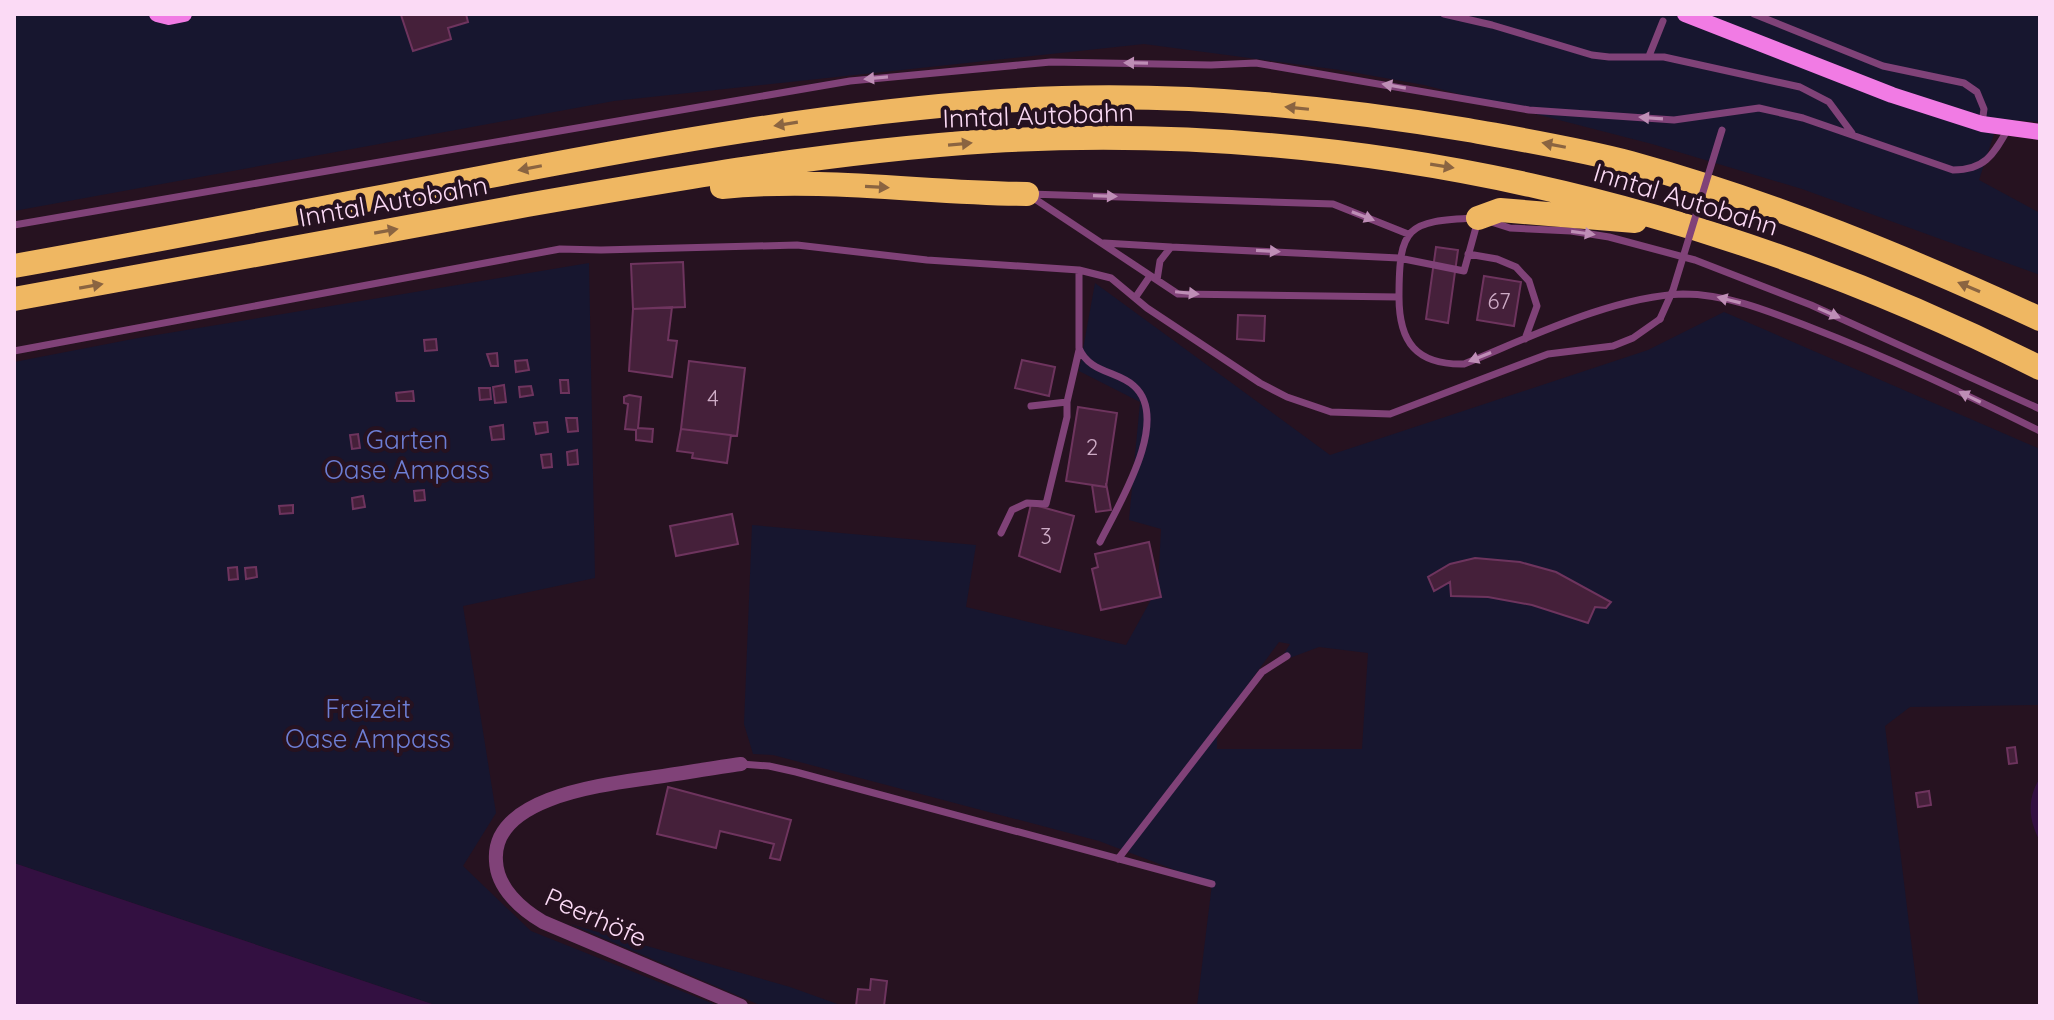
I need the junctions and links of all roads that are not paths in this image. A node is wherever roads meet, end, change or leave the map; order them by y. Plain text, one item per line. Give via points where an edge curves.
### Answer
1 (157, 14) edge
2 (184, 14) edge
3 (1444, 14) edge
4 (1685, 14) edge
5 (1754, 14) edge
6 (1663, 21) dead end
7 (1649, 56) junction
8 (1729, 112) junction
9 (1982, 124) junction
10 (2008, 129) junction
11 (2040, 132) edge
12 (1852, 133) junction
13 (660, 181) junction
14 (1027, 194) junction
15 (1478, 218) junction
16 (1665, 219) junction
17 (14, 225) edge
18 (1408, 234) junction
19 (1102, 243) junction
20 (1171, 247) junction
21 (1468, 254) junction
22 (1399, 258) junction
23 (14, 266) edge
24 (1079, 270) junction
25 (1153, 278) junction
26 (1399, 297) junction
27 (1135, 298) junction
28 (14, 299) edge
29 (2040, 319) edge
30 (1525, 339) junction
31 (1079, 348) junction
32 (14, 351) edge
33 (2040, 368) edge
34 (1067, 402) junction
35 (1031, 406) dead end
36 (2040, 409) edge
37 (2040, 431) edge
38 (1001, 533) dead end
39 (1100, 542) dead end
40 (1287, 656) dead end
41 (741, 764) joint
42 (1118, 859) junction
43 (1212, 884) dead end
44 (741, 1006) edge

1 - 2 main road
3 - 7 lane via 1592,55
4 - 9 main road via 1892,95
5 - 9 lane via 1883,66 1964,83 1977,92 1984,109
6 - 7 lane
7 - 12 lane via 1800,87 1829,102
8 - 12 lane via 1759,108
8 -> 17 lane via 1674,120 1529,110 1256,63 1051,62 850,81
8 - 27 lane, bridge via 1660,319 1613,346 1548,354 1390,414 1331,412 1260,383
9 - 10 main road
10 - 11 main road
10 - 12 lane via 1972,170 1953,170
13 -> 14 highway via 695,190 751,184
13 -> 16 highway, Inntal Autobahn via 830,156 991,141 1211,141 1458,169
28 -> 13 highway, Inntal Autobahn
14 -> 18 lane via 1333,204
14 - 19 lane
15 - 16 highway via 1500,210 1624,222
15 - 18 lane via 1426,222
15 - 21 lane
15 -> 36 lane via 1510,228 1609,237 1695,260 1824,310
16 - 33 highway, Inntal Autobahn via 1865,288
18 - 22 lane
19 - 20 lane
19 - 25 lane
20 -> 22 lane
20 - 25 lane
21 - 22 lane via 1464,271
21 - 30 lane via 1516,267 1529,281 1537,306
22 - 26 lane
29 -> 23 highway, Inntal Autobahn via 1855,239 1630,163 1390,117 1222,100 1003,101 834,117 661,143
24 - 27 lane via 1111,278
24 - 31 lane
24 - 32 lane via 797,245 560,249
25 -> 26 lane via 1178,294
25 - 27 lane
30 -> 26 lane via 1464,364 1437,362 1408,342
37 -> 30 lane via 1857,346 1762,308 1709,295 1619,304
31 - 34 lane
31 - 39 lane via 1083,357 1134,386 1147,407 1138,463
34 - 35 lane
34 - 38 lane via 1046,504 1027,503 1012,510
40 - 42 lane via 1262,672
41 - 42 lane via 796,772
41 - 44 street, Peerhöfe via 585,788 542,803 518,816 499,840 495,855 499,877 526,912
42 - 43 lane

